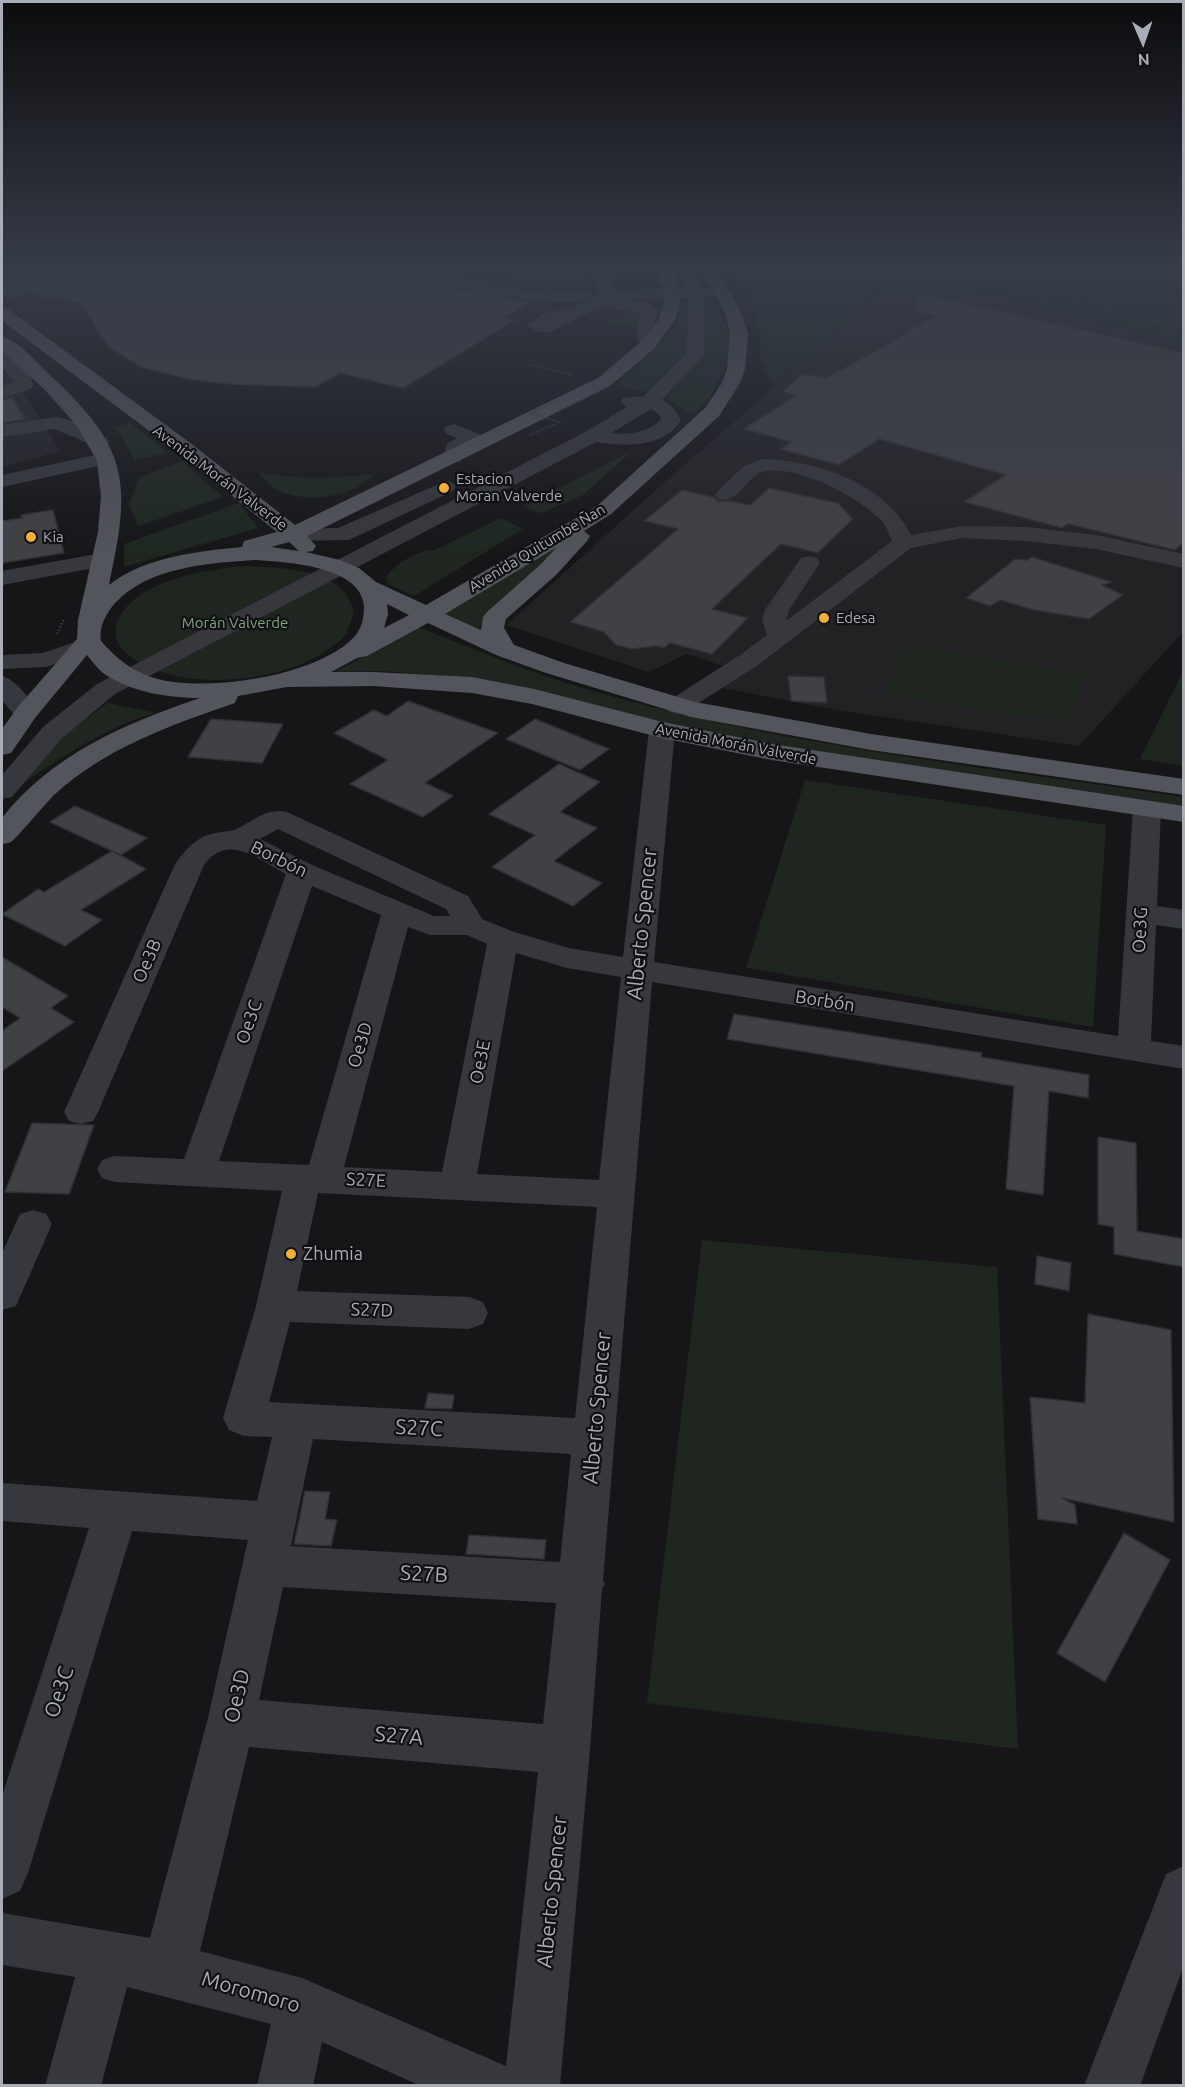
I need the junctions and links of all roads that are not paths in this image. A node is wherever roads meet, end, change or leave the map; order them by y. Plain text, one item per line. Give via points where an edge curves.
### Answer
1 (8, 364) edge
2 (27, 364) edge
3 (68, 364) edge
4 (625, 364) edge
5 (686, 364) edge
6 (736, 364) edge
7 (2, 392) edge
8 (649, 402) junction
9 (611, 404) dead end
10 (454, 430) dead end
11 (2, 431) edge
12 (600, 431) junction
13 (102, 450) junction
14 (453, 458) junction
15 (485, 470) dead end
16 (465, 479) dead end
17 (2, 481) edge
18 (377, 495) junction
19 (725, 495) dead end
20 (250, 500) junction
21 (604, 510) junction
22 (293, 534) junction
23 (904, 543) junction
24 (221, 555) junction
25 (102, 560) junction
26 (1184, 561) edge
27 (326, 563) junction
28 (809, 563) dead end
29 (2, 578) edge
30 (364, 583) junction
31 (426, 615) junction
32 (779, 637) junction
33 (86, 638) junction
34 (505, 650) junction
35 (2, 662) edge
36 (330, 666) junction
37 (118, 672) junction
38 (290, 680) junction
39 (2, 684) edge
40 (250, 689) junction
41 (677, 706) junction
42 (26, 713) junction
43 (662, 730) junction
44 (2, 747) edge
45 (2, 766) edge
46 (1184, 787) edge
47 (2, 791) edge
48 (1147, 809) junction
49 (1184, 814) edge
50 (2, 836) edge
51 (239, 839) junction
52 (302, 871) junction
53 (397, 912) junction
54 (1141, 913) junction
55 (1184, 920) edge
56 (471, 926) junction
57 (503, 939) junction
58 (637, 970) junction
59 (1134, 1051) junction
60 (1184, 1058) edge
61 (81, 1112) dead end
62 (116, 1169) dead end
63 (197, 1173) junction
64 (313, 1178) junction
65 (457, 1185) junction
66 (616, 1194) junction
67 (33, 1224) dead end
68 (2, 1295) edge
69 (274, 1306) junction
70 (469, 1313) dead end
71 (244, 1418) joint
72 (296, 1421) junction
73 (594, 1437) junction
74 (2, 1502) edge
75 (116, 1511) junction
76 (269, 1544) junction
77 (582, 1584) junction
78 (231, 1722) junction
79 (566, 1750) junction
80 (2, 1873) edge
81 (1184, 1892) edge
82 (2, 1939) edge
83 (108, 1956) junction
84 (169, 1969) junction
85 (302, 2005) junction
86 (73, 2085) edge
87 (285, 2085) edge
88 (487, 2085) edge
89 (532, 2085) edge
90 (1112, 2085) edge

1 - 7 street via 25,385
2 - 13 main road via 50,384
3 - 20 main road, Avenida Morán Valverde
4 - 14 main road via 604,382
5 - 8 street
6 - 21 main road, Avenida Quitumbe Ñan via 728,389 712,412
8 - 9 street
8 - 12 street
8 - 12 street via 670,414 671,421 665,429 636,438
10 - 14 street via 472,438 454,448
11 - 13 street via 63,424
12 - 15 street via 547,442
12 - 27 street
12 - 30 street via 498,501
13 - 17 street
13 - 25 main road via 111,477 111,516
14 - 18 main road
16 - 22 street via 341,535
18 - 20 main road via 334,506 295,508
18 - 22 main road
19 - 23 street via 751,470 763,465 786,466 831,478 868,498 893,520
20 - 22 main road, Avenida Morán Valverde
21 - 31 main road, Avenida Quitumbe Ñan
21 - 34 main road via 548,570 495,617 492,628
22 - 24 main road
22 - 27 main road, Avenida Morán Valverde
23 - 26 street via 962,532 1027,534 1096,542
23 - 32 street
24 - 27 main road via 289,555
24 - 33 main road via 174,564 119,588 98,607
25 - 29 street
25 - 33 main road
27 - 30 main road, Avenida Morán Valverde
27 - 37 street
28 - 32 street via 777,609 774,619
30 - 31 main road, Avenida Morán Valverde
30 - 36 main road via 378,606 374,626 358,647
31 - 34 main road, Avenida Morán Valverde
31 - 36 main road, Avenida Quitumbe Ñan
32 - 41 street
33 - 35 street via 46,660
33 - 37 main road
33 - 42 main road
34 - 41 main road, Avenida Morán Valverde
36 - 38 main road
37 - 40 main road via 161,687 202,691
37 - 45 street via 82,683 30,730
37 - 47 street via 106,689 52,733
38 - 40 main road
38 - 43 main road, Avenida Morán Valverde via 372,679 472,685
39 - 42 street
40 - 50 main road via 148,726 92,755 45,789
41 - 46 main road, Avenida Morán Valverde via 859,740
42 - 44 main road
43 - 48 main road, Avenida Morán Valverde via 772,752
43 - 58 street, Alberto Spencer
48 - 49 main road, Avenida Morán Valverde
48 - 54 street, Oe3G
51 - 52 street, Borbón
51 - 56 street, Borbón via 277,818 458,903
51 - 61 street, Oe3B via 216,841 199,852 190,864
52 - 53 street, Borbón
52 - 63 street, Oe3C
53 - 56 street, Borbón via 430,925
53 - 64 street, Oe3D
54 - 55 street
54 - 59 street, Oe3G
56 - 57 street, Borbón
57 - 58 street, Borbón via 567,958
57 - 65 street, Oe3E
58 - 59 street, Borbón
58 - 66 street, Alberto Spencer
59 - 60 street, Borbón
62 - 63 street, S27E
63 - 64 street, S27E
64 - 65 street, S27E
64 - 69 street, Oe3D
65 - 66 street, S27E
66 - 73 street, Alberto Spencer
67 - 68 street
69 - 70 street, S27D
69 - 71 street, Oe3D
71 - 72 street, S27C
72 - 73 street, S27C
72 - 76 street, Oe3D
73 - 77 street, Alberto Spencer
74 - 75 street, S27B
75 - 76 street, S27B
75 - 80 street, Oe3C
76 - 77 street, S27B
76 - 78 street, Oe3D
77 - 79 street, Alberto Spencer
78 - 79 street, S27A
78 - 84 street, Oe3D
79 - 89 street, Alberto Spencer
81 - 90 street
82 - 83 street, Moromoro
83 - 84 street, Moromoro
83 - 86 street
84 - 85 street, Moromoro
85 - 87 street
85 - 88 street, Moromoro

